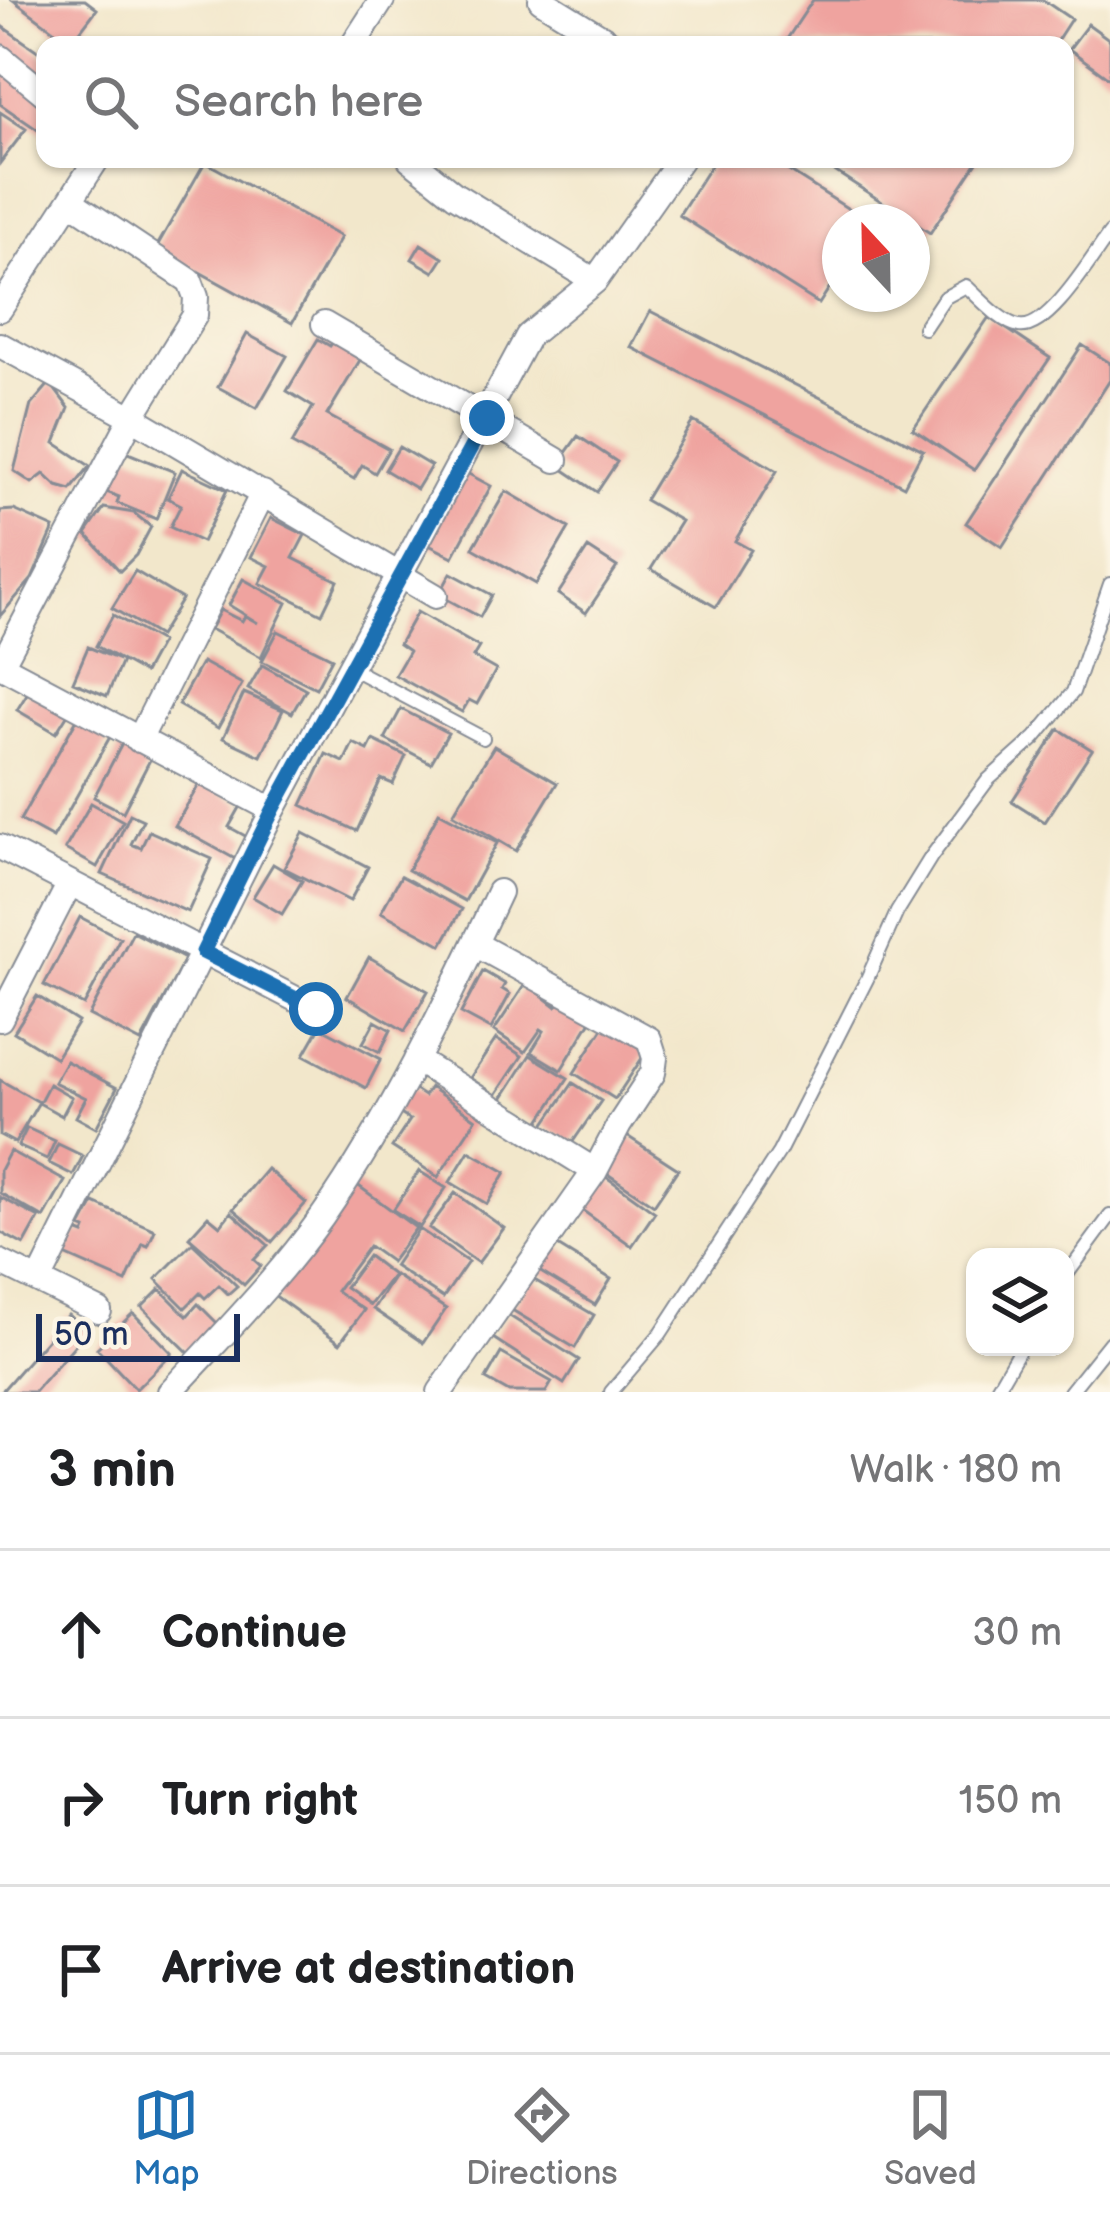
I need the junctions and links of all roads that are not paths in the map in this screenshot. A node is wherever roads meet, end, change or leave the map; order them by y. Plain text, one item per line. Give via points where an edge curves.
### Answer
1 (382, 0) edge
2 (541, 0) edge
3 (359, 36) edge
4 (599, 36) edge
5 (0, 57) edge
6 (36, 87) edge
7 (91, 168) edge
8 (421, 168) edge
9 (675, 168) edge
10 (70, 201) junction
11 (1110, 232) edge
12 (595, 281) junction
13 (0, 309) edge
14 (324, 324) dead end
15 (924, 328) dead end
16 (0, 346) edge
17 (132, 417) junction
18 (487, 418) junction
19 (556, 460) dead end
20 (263, 493) junction
21 (401, 576) junction
22 (1110, 584) edge
23 (435, 596) dead end
24 (0, 666) edge
25 (351, 668) junction
26 (483, 738) dead end
27 (140, 740) junction
28 (273, 810) junction
29 (0, 847) edge
30 (70, 883) junction
31 (499, 892) dead end
32 (475, 944) junction
33 (203, 952) junction
34 (316, 1009) dead end
35 (0, 1019) edge
36 (416, 1060) junction
37 (595, 1171) junction
38 (1110, 1216) edge
39 (0, 1262) edge
40 (1074, 1265) edge
41 (38, 1281) junction
42 (100, 1311) dead end
43 (1110, 1342) edge
44 (1016, 1356) edge
45 (170, 1392) edge
46 (440, 1392) edge
47 (611, 1392) edge
48 (995, 1392) edge
49 (1070, 1392) edge

1 - 3 street
2 - 4 street
5 - 6 street
7 - 10 street
8 - 12 street
9 - 12 street
10 - 13 street
10 - 17 street via 190,281 196,297 195,315
11 - 15 lane via 1037,322 1014,326 965,286 944,298
12 - 18 street via 528,337
14 - 18 street
16 - 17 street
17 - 20 street
17 - 24 street
18 - 19 street
18 - 21 street
20 - 21 street
20 - 27 street
21 - 23 street
21 - 25 street
22 - 47 lane via 1073,692 988,780 931,857 778,1152 661,1333
24 - 27 street
25 - 26 lane
25 - 28 street
27 - 28 street
28 - 33 street
29 - 30 street
30 - 33 street
30 - 35 street
31 - 32 street
32 - 36 street
32 - 37 street via 649,1040 653,1073
33 - 34 street
33 - 41 street
36 - 37 street
36 - 45 street via 323,1215
37 - 46 street
38 - 40 lane
39 - 41 street
41 - 42 street
43 - 49 lane
44 - 48 lane

